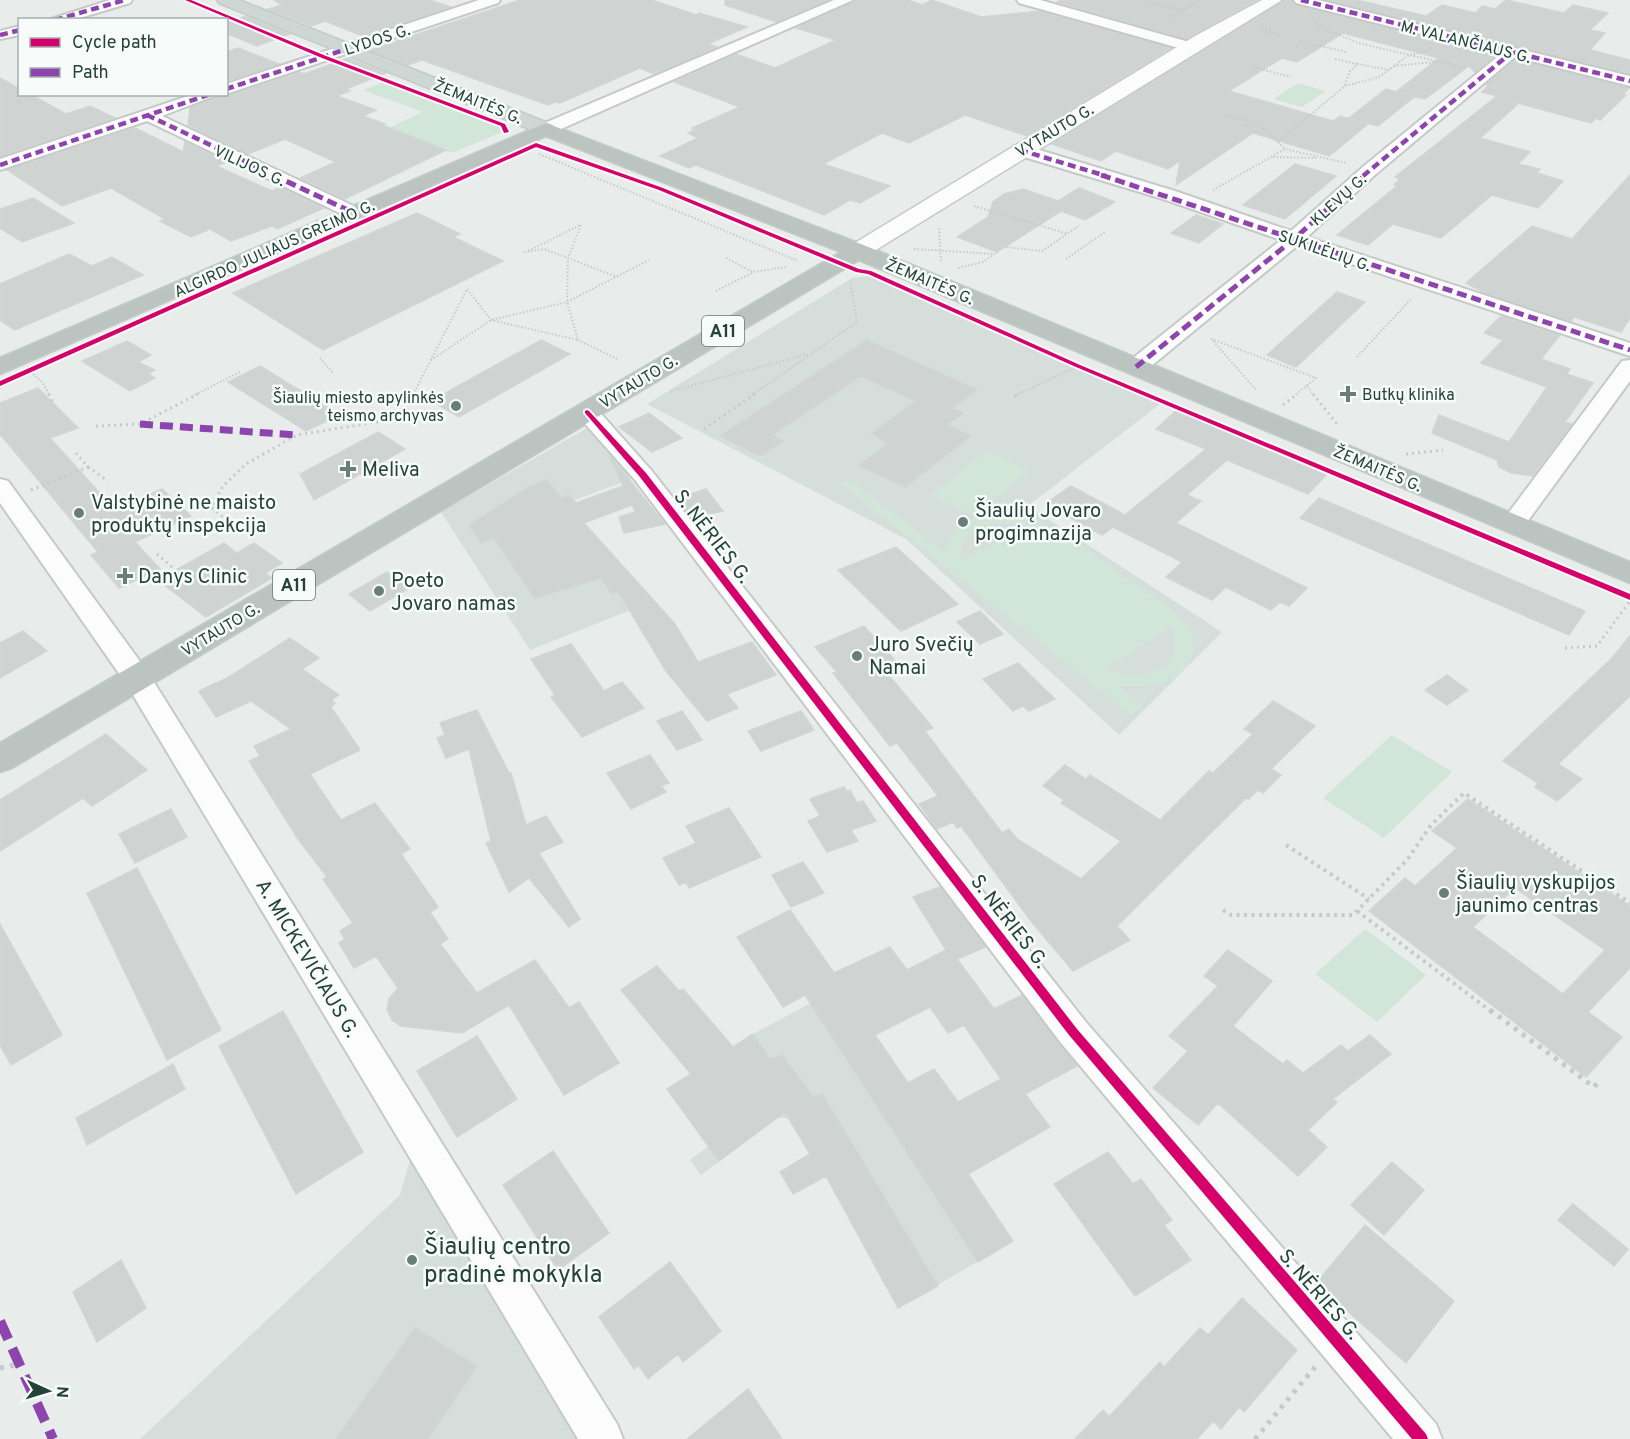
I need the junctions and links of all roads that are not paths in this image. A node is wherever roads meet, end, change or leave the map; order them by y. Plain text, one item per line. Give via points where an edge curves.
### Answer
1 (125, 0) edge
2 (225, 0) edge
3 (493, 0) edge
4 (846, 0) edge
5 (1024, 0) edge
6 (1274, 0) edge
7 (1301, 0) edge
8 (63, 18) edge
9 (18, 30) edge
10 (0, 35) edge
11 (1191, 47) junction
12 (347, 49) junction
13 (1512, 52) junction
14 (1630, 81) edge
15 (228, 88) edge
16 (205, 96) edge
17 (147, 115) junction
18 (540, 143) junction
19 (1020, 150) junction
20 (0, 165) edge
21 (354, 213) junction
22 (1294, 239) junction
23 (858, 251) junction
24 (1630, 350) edge
25 (1630, 366) edge
26 (0, 367) edge
27 (1136, 367) junction
28 (587, 412) junction
29 (5, 492) edge
30 (1513, 524) junction
31 (1630, 573) edge
32 (137, 678) junction
33 (0, 759) edge
34 (602, 1439) edge
35 (1420, 1439) edge

1 - 8 street
2 - 12 main road, ŽEMAITĖS G.
3 - 12 street, LYDOS G.
4 - 18 street, ALGIRDO JULIAUS GREIMO G.
5 - 11 street
6 - 11 main road, VYTAUTO G.
7 - 13 street, M. VALANČIAUS G.
9 - 10 street
11 - 19 main road, VYTAUTO G.
12 - 15 street, LYDOS G.
12 - 18 main road, ŽEMAITĖS G.
13 - 14 street, M. VALANČIAUS G.
13 - 22 street, KLEVŲ G.
16 - 17 street
17 - 20 street
17 - 21 street, VILIJOS G.
18 - 21 highway, ALGIRDO JULIAUS GREIMO G.
18 - 23 highway, ŽEMAITĖS G.
19 - 22 street, SUKILĖLIŲ G. via 1191,202
19 - 23 main road, VYTAUTO G.
21 - 26 highway, ALGIRDO JULIAUS GREIMO G.
22 - 24 street, SUKILĖLIŲ G.
22 - 27 street, KLEVŲ G.
23 - 27 highway, ŽEMAITĖS G.
23 - 28 highway, VYTAUTO G. / A11
25 - 30 street
27 - 30 highway, ŽEMAITĖS G.
28 - 32 highway, VYTAUTO G. / A11
28 - 35 street, S. NĖRIES G. via 643,475 1072,1032
29 - 32 street, A. MICKEVIČIAUS G.
30 - 31 highway, ŽEMAITĖS G.
32 - 33 highway, VYTAUTO G. / A11
32 - 34 street, A. MICKEVIČIAUS G.

